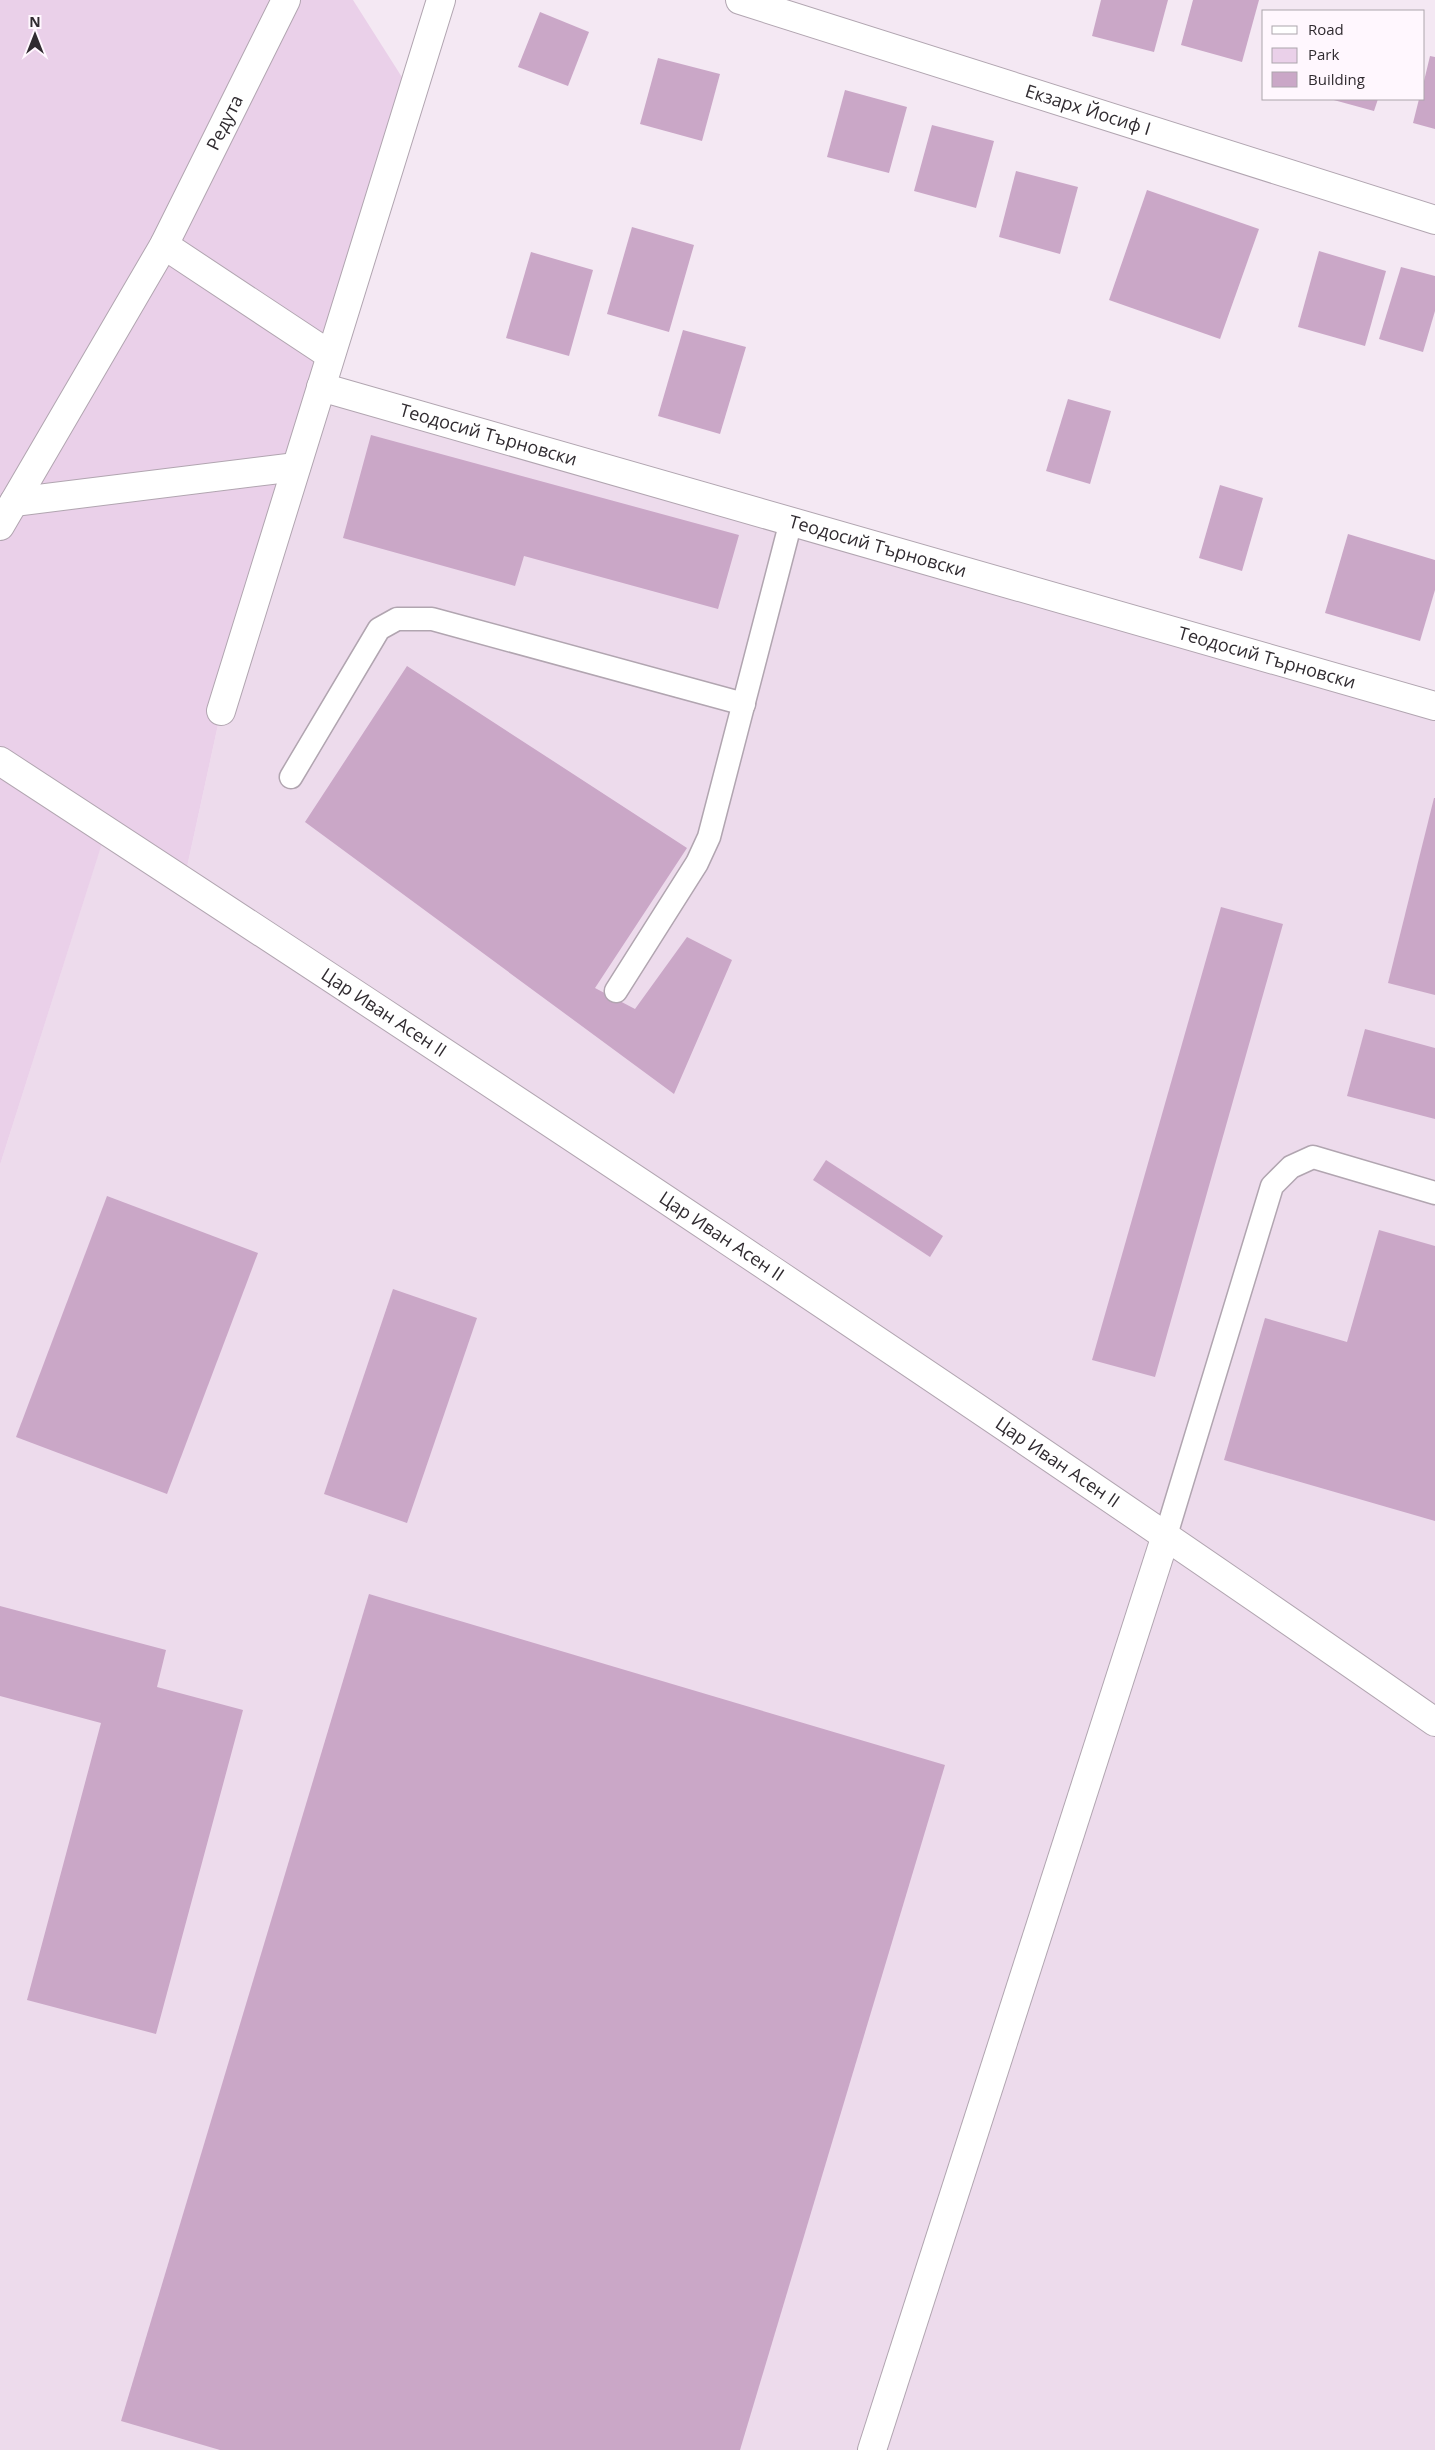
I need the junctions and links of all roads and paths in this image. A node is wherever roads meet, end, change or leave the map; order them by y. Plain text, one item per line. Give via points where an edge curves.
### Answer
1 (286, 0) edge
2 (441, 0) edge
3 (740, 0) edge
4 (1435, 220) edge
5 (164, 245) junction
6 (330, 355) junction
7 (320, 387) junction
8 (296, 467) junction
9 (14, 502) junction
10 (791, 521) junction
11 (0, 526) edge
12 (744, 704) junction
13 (1435, 706) edge
14 (221, 711) dead end
15 (0, 761) edge
16 (291, 777) dead end
17 (616, 991) dead end
18 (1435, 1193) edge
19 (1166, 1535) junction
20 (1435, 1722) edge
21 (872, 2450) edge

1 - 5 street, Редута
2 - 6 street
3 - 4 street, Екзарх Йосиф I
5 - 6 street
5 - 9 street, Редута
6 - 7 street
7 - 8 street
7 - 10 street, Теодосий Търновски
8 - 9 street
8 - 14 street
9 - 11 street, Редута
10 - 12 lane
10 - 13 street, Теодосий Търновски
12 - 16 lane via 432,619 397,619 379,629
12 - 17 lane via 709,837 697,863
15 - 19 street, Цар Иван Асен II via 437,1048
18 - 19 lane via 1313,1157 1291,1167 1272,1186
19 - 20 street, Цар Иван Асен II
19 - 21 street

